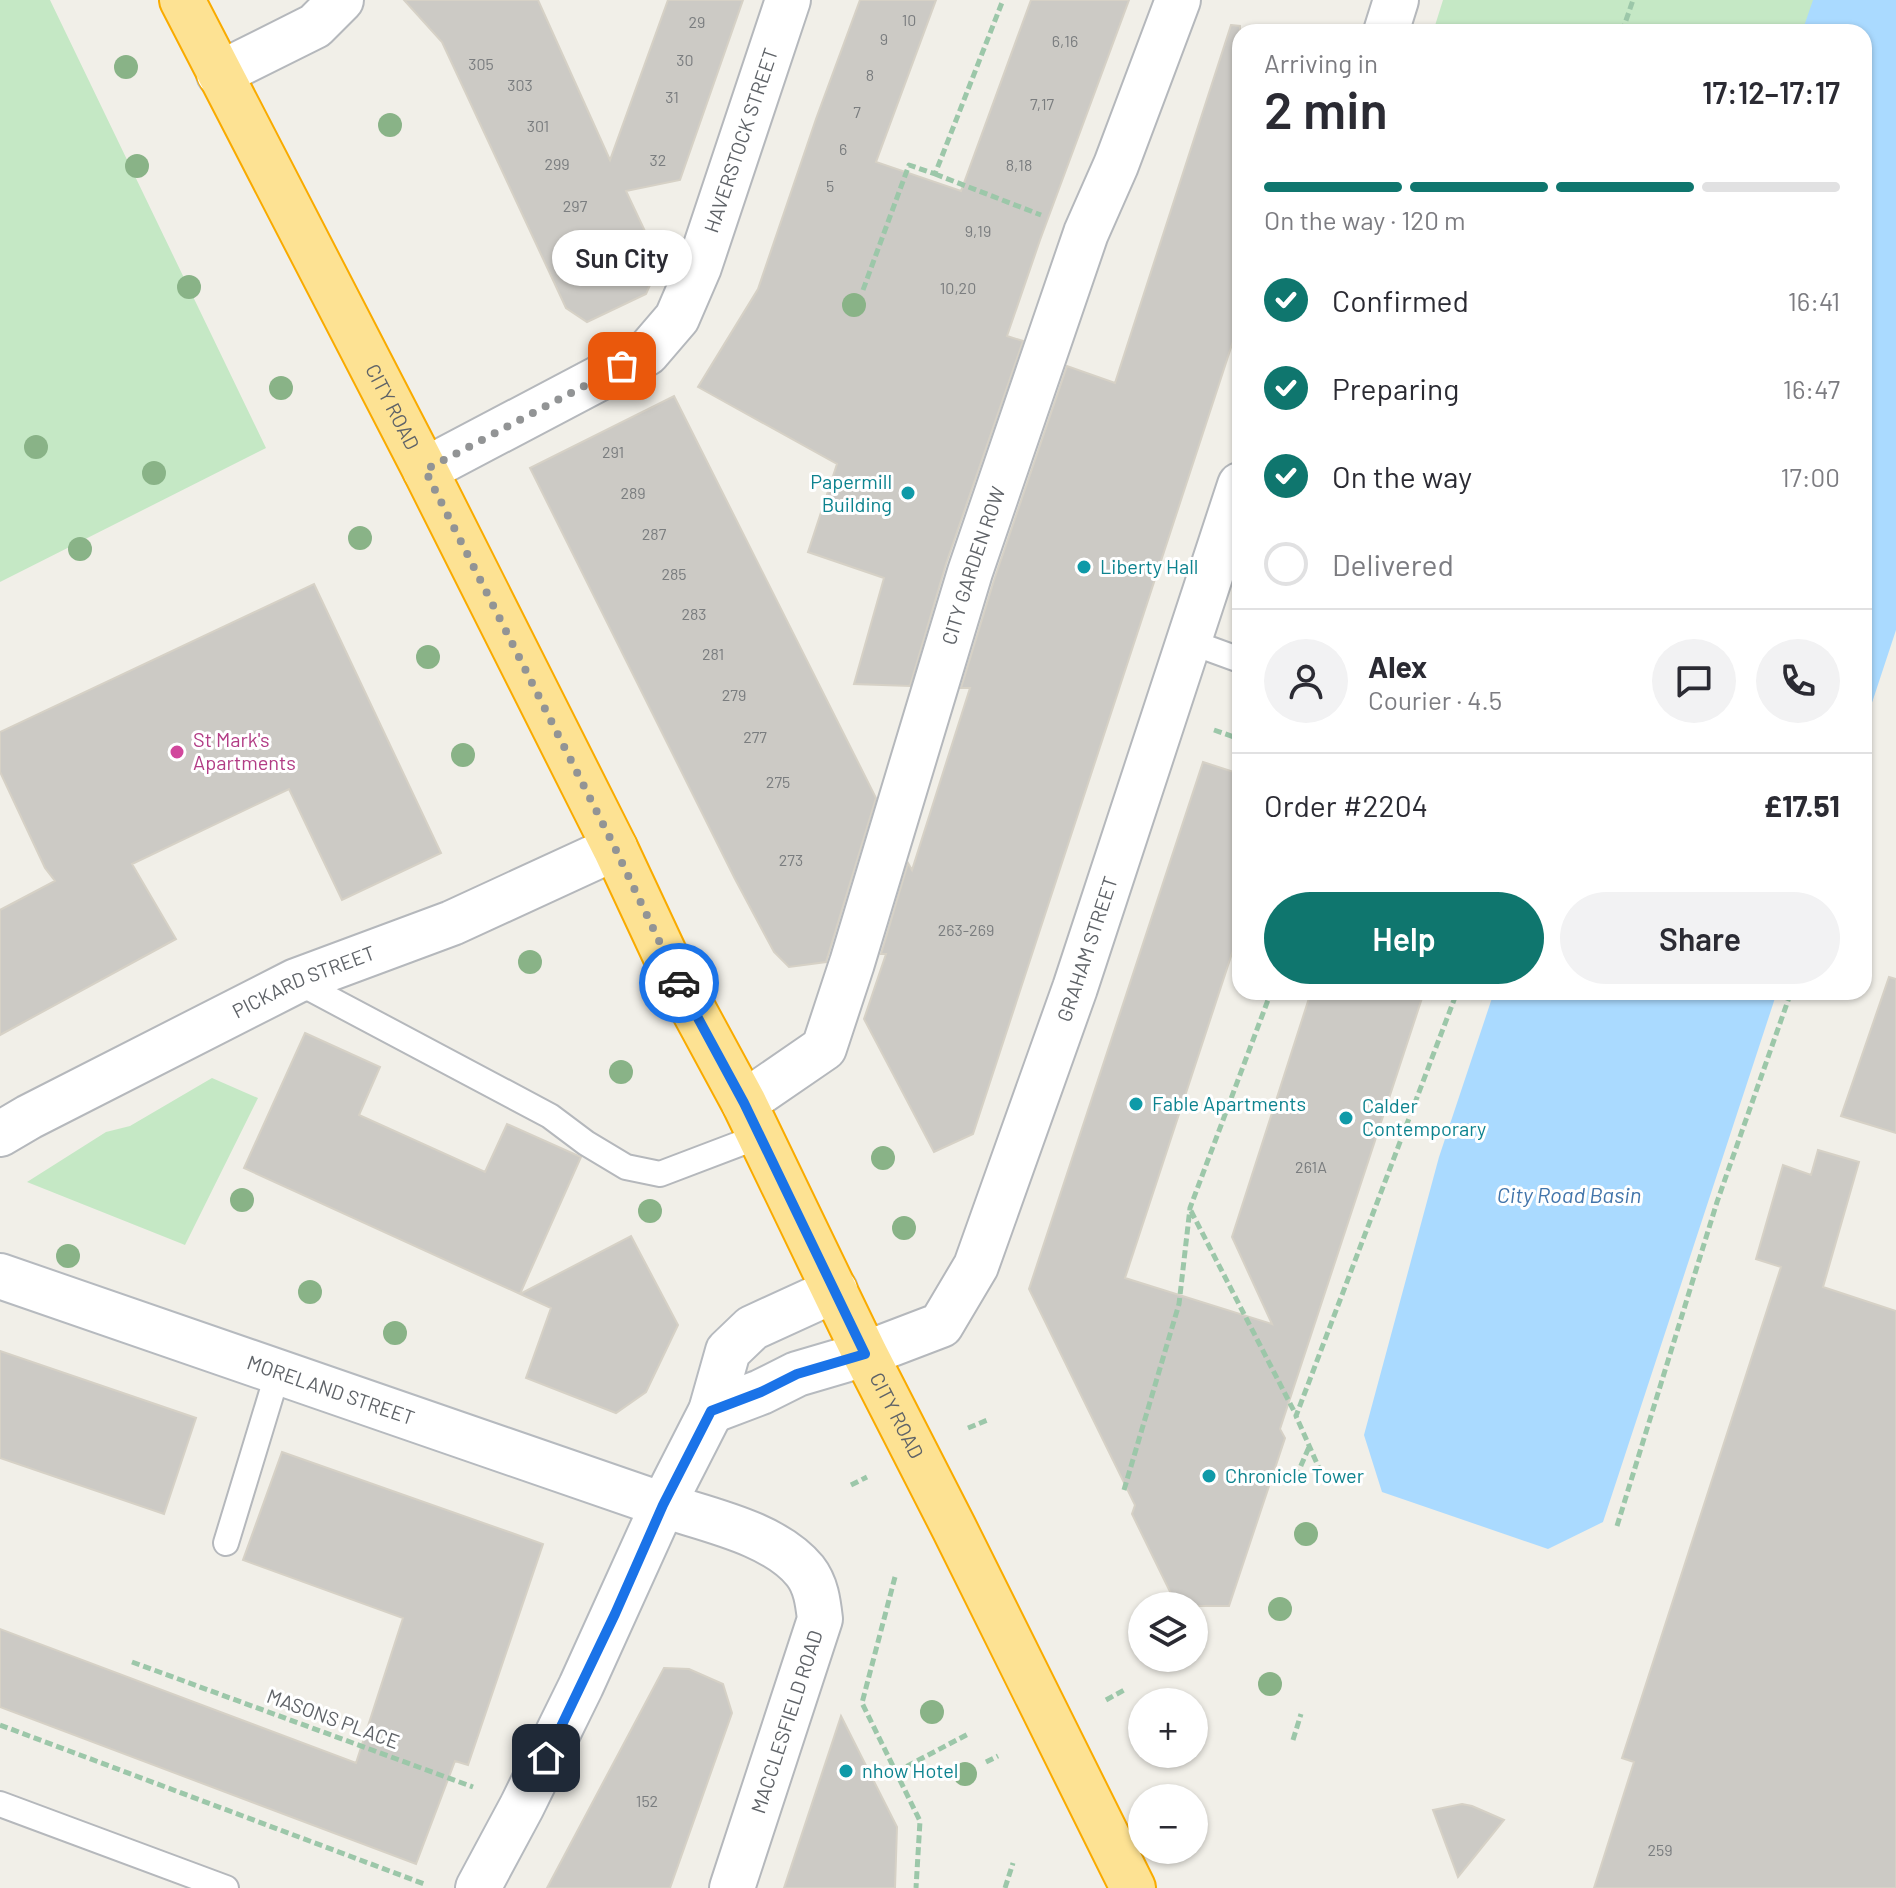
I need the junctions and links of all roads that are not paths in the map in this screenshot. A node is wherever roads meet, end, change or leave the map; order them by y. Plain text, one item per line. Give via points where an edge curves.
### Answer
1 (182, 0) edge
2 (341, 0) edge
3 (788, 0) edge
4 (1178, 0) edge
5 (1396, 0) edge
6 (1388, 24) edge
7 (219, 74) junction
8 (425, 470) junction
9 (1232, 509) edge
10 (1188, 641) junction
11 (1232, 657) edge
12 (615, 848) junction
13 (296, 981) junction
14 (752, 1120) junction
15 (0, 1134) edge
16 (0, 1276) edge
17 (835, 1290) junction
18 (865, 1354) junction
19 (278, 1372) junction
20 (711, 1411) junction
21 (663, 1505) junction
22 (226, 1543) dead end
23 (0, 1804) edge
24 (226, 1888) edge
25 (478, 1888) edge
26 (732, 1888) edge
27 (1133, 1888) edge

1 - 7 highway, CITY ROAD
2 - 7 street via 315,26
3 - 8 street, HAVERSTOCK STREET via 677,318 647,353
4 - 14 street, CITY GARDEN ROW via 1086,233 970,572 824,1048
5 - 6 street
7 - 8 highway, CITY ROAD
8 - 12 highway, CITY ROAD
9 - 10 street, GRAHAM STREET
10 - 11 lane
10 - 18 street, GRAHAM STREET via 1075,988 976,1266 941,1325
12 - 13 street, PICKARD STREET via 452,923
12 - 14 highway, CITY ROAD
13 - 14 lane via 550,1116 626,1167 660,1174
13 - 15 street, PICKARD STREET
14 - 17 highway, CITY ROAD
16 - 19 street, MORELAND STREET
17 - 18 highway, CITY ROAD
17 - 20 street via 752,1328 728,1351
18 - 20 street, GRAHAM STREET via 797,1374
18 - 27 highway, CITY ROAD
19 - 21 street, MORELAND STREET
19 - 22 lane
20 - 21 street
21 - 25 street via 594,1659
21 - 26 street, MACCLESFIELD ROAD via 783,1550 816,1592 820,1619
23 - 24 lane

